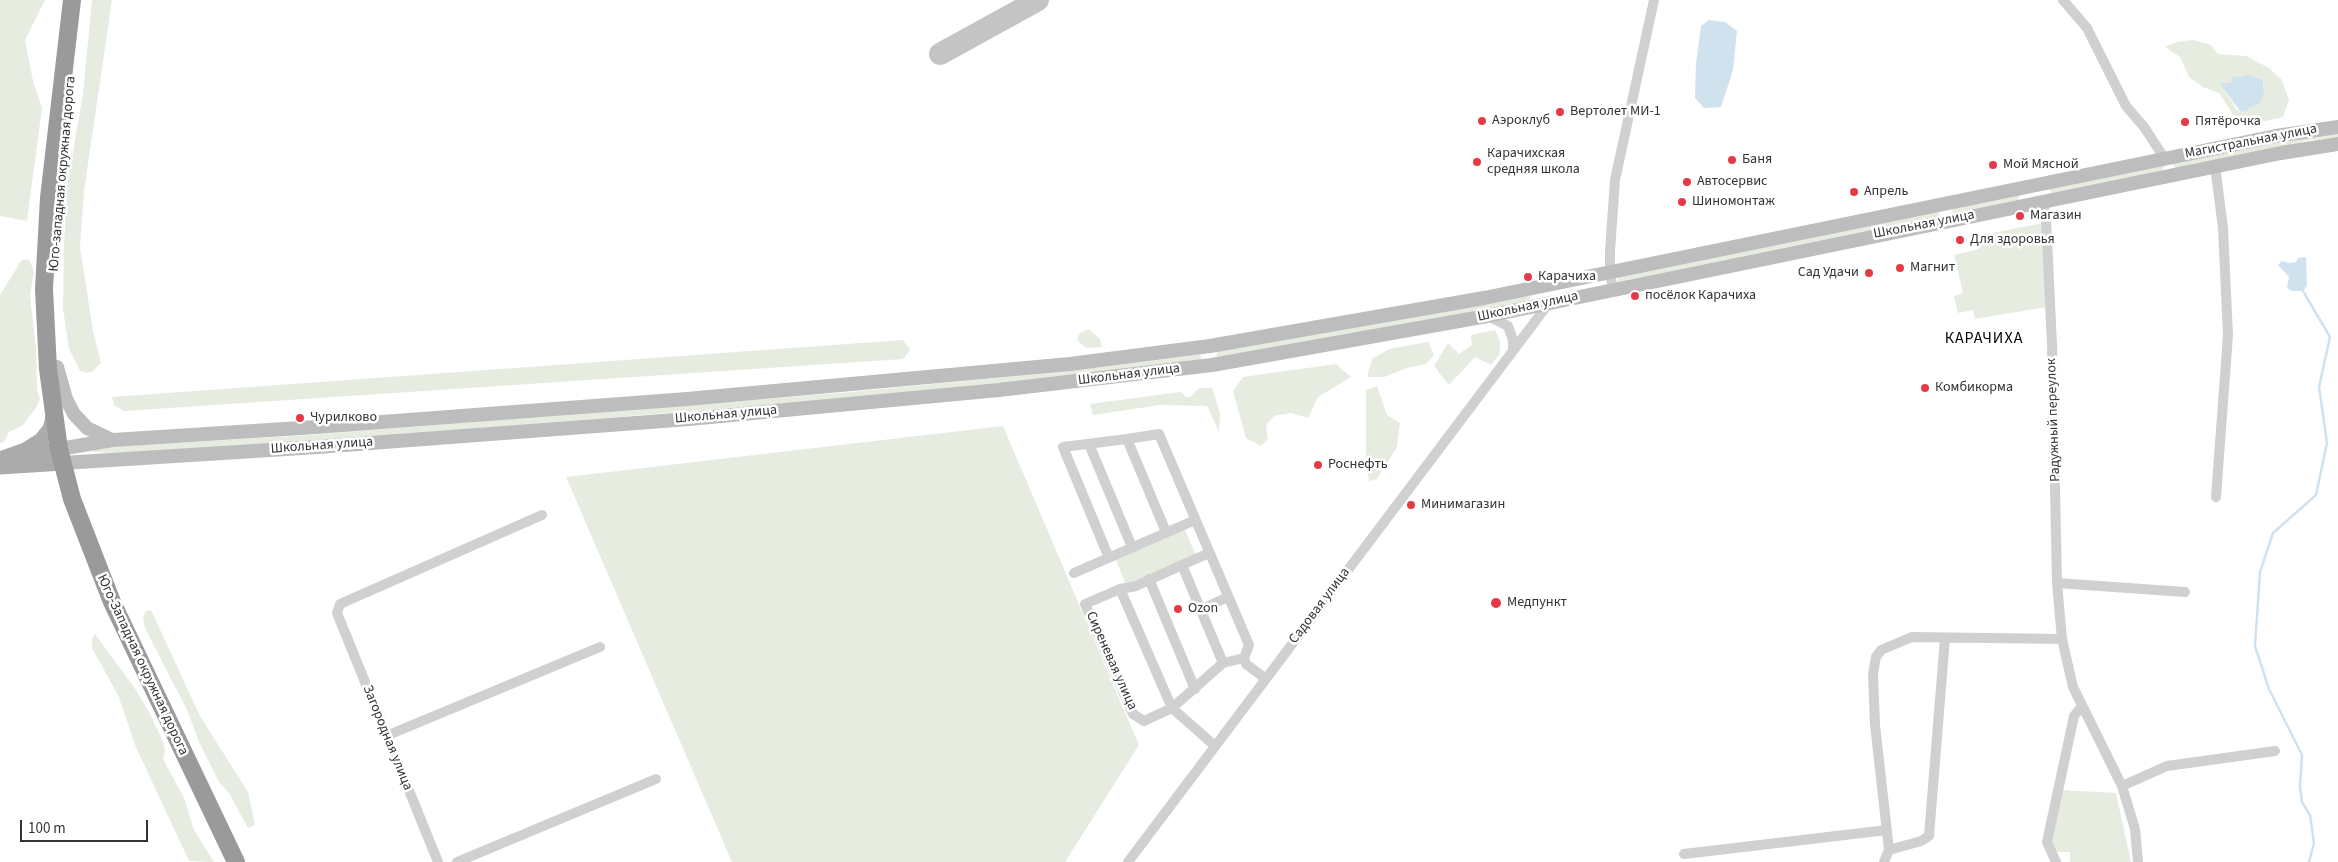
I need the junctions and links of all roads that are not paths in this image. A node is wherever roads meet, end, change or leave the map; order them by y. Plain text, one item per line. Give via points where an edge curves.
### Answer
1 (72, 0) edge
2 (79, 0) edge
3 (1654, 0) edge
4 (2063, 0) edge
5 (2338, 127) edge
6 (2338, 144) edge
7 (2165, 159) junction
8 (2215, 166) junction
9 (2169, 175) junction
10 (2039, 184) junction
11 (2043, 201) junction
12 (1610, 272) junction
13 (1546, 285) junction
14 (1613, 290) junction
15 (1550, 302) junction
16 (1487, 316) junction
17 (1210, 346) junction
18 (1513, 351) junction
19 (1212, 365) junction
20 (57, 367) junction
21 (54, 413) junction
22 (1127, 439) junction
23 (112, 440) junction
24 (1089, 444) junction
25 (66, 455) junction
26 (0, 459) edge
27 (0, 467) edge
28 (81, 496) joint
29 (2216, 497) dead end
30 (542, 515) dead end
31 (1195, 520) junction
32 (1166, 532) junction
33 (1132, 547) junction
34 (1210, 553) junction
35 (1109, 558) junction
36 (1182, 565) junction
37 (1074, 573) dead end
38 (1149, 580) junction
39 (2057, 583) junction
40 (1120, 589) junction
41 (2185, 592) dead end
42 (1228, 597) junction
43 (1200, 610) junction
44 (1944, 638) junction
45 (2062, 639) junction
46 (600, 647) dead end
47 (1244, 658) junction
48 (1223, 663) junction
49 (1266, 679) junction
50 (1195, 689) junction
51 (2082, 706) junction
52 (1172, 708) junction
53 (386, 736) junction
54 (1215, 746) junction
55 (2275, 751) dead end
56 (656, 779) dead end
57 (2122, 786) junction
58 (1887, 830) junction
59 (1889, 850) junction
60 (1684, 854) dead end
61 (236, 862) edge
62 (245, 862) edge
63 (438, 862) edge
64 (457, 862) edge
65 (1128, 862) edge
66 (1884, 862) edge
67 (2056, 862) edge
68 (2138, 862) edge

1 - 21 highway, Юго-западная окружная дорога via 51,170 46,243 46,342
2 - 20 highway, Юго-западная окружная дорога via 57,221 54,302
3 - 12 street via 1615,180
4 - 7 street via 2087,28 2126,106
5 - 7 main road, Магистральная улица
6 - 8 main road, Магистральная улица
7 - 9 main road
7 - 10 main road, Школьная улица
8 - 9 main road, Магистральная улица
8 - 29 street via 2223,228 2228,335
9 - 11 main road, Школьная улица
10 - 11 main road
10 - 12 main road, Школьная улица
11 - 14 main road, Школьная улица
11 - 39 street, Радужный переулок via 2052,346
12 - 13 main road, Школьная улица
12 - 14 street
13 - 15 main road
13 - 17 main road, Школьная улица via 1357,322
14 - 15 main road, Школьная улица
15 - 16 main road, Школьная улица
15 - 18 street, Садовая улица
16 - 18 street via 1508,326
16 - 19 main road, Школьная улица
17 - 19 main road
17 - 23 main road, Школьная улица via 1070,364 687,399
18 - 49 street, Садовая улица
19 - 25 main road, Школьная улица via 999,390 689,419 318,447
20 - 23 main road via 74,414 87,428
20 - 25 highway, Юго-западная окружная дорога
21 - 25 highway, Юго-западная окружная дорога
21 - 26 main road via 50,429 41,440
22 - 24 street
22 - 31 street via 1159,434
22 - 32 street
23 - 25 main road, Школьная улица
24 - 33 street
24 - 35 street via 1063,447
25 - 26 main road
25 - 27 main road
25 - 28 highway, Юго-западная окружная дорога
25 - 61 highway, Юго-Западная окружная дорога via 78,518 112,602
28 - 62 highway, Юго-Западная окружная дорога via 100,552 131,625
30 - 53 street, Загородная улица via 340,604 337,613
31 - 32 street
31 - 34 street
32 - 33 street
33 - 35 street
34 - 36 street, Сиреневая улица
34 - 42 street
35 - 37 street
36 - 38 street, Сиреневая улица
36 - 43 street
38 - 40 street, Сиреневая улица
38 - 50 street
39 - 41 street
39 - 45 street, Радужный переулок
40 - 52 street
40 - 52 street, Сиреневая улица via 1085,604 1133,714 1144,721
42 - 43 street
42 - 47 street via 1249,645
43 - 48 street
44 - 45 street
44 - 58 street via 1912,637 1881,650 1876,656 1874,725
44 - 59 street via 1929,836
45 - 51 street, Радужный переулок via 2067,665
46 - 53 street
47 - 48 street
47 - 49 street via 1246,664
48 - 50 street, Сиреневая улица
49 - 54 street, Садовая улица
50 - 52 street, Сиреневая улица
51 - 57 street, Радужный переулок
51 - 67 street via 2074,716 2047,842
52 - 54 street
53 - 63 street, Загородная улица
54 - 65 street, Садовая улица
55 - 57 street via 2167,766
56 - 64 street
57 - 68 street, Радужный переулок via 2135,829
58 - 59 street
58 - 60 street
59 - 66 street

